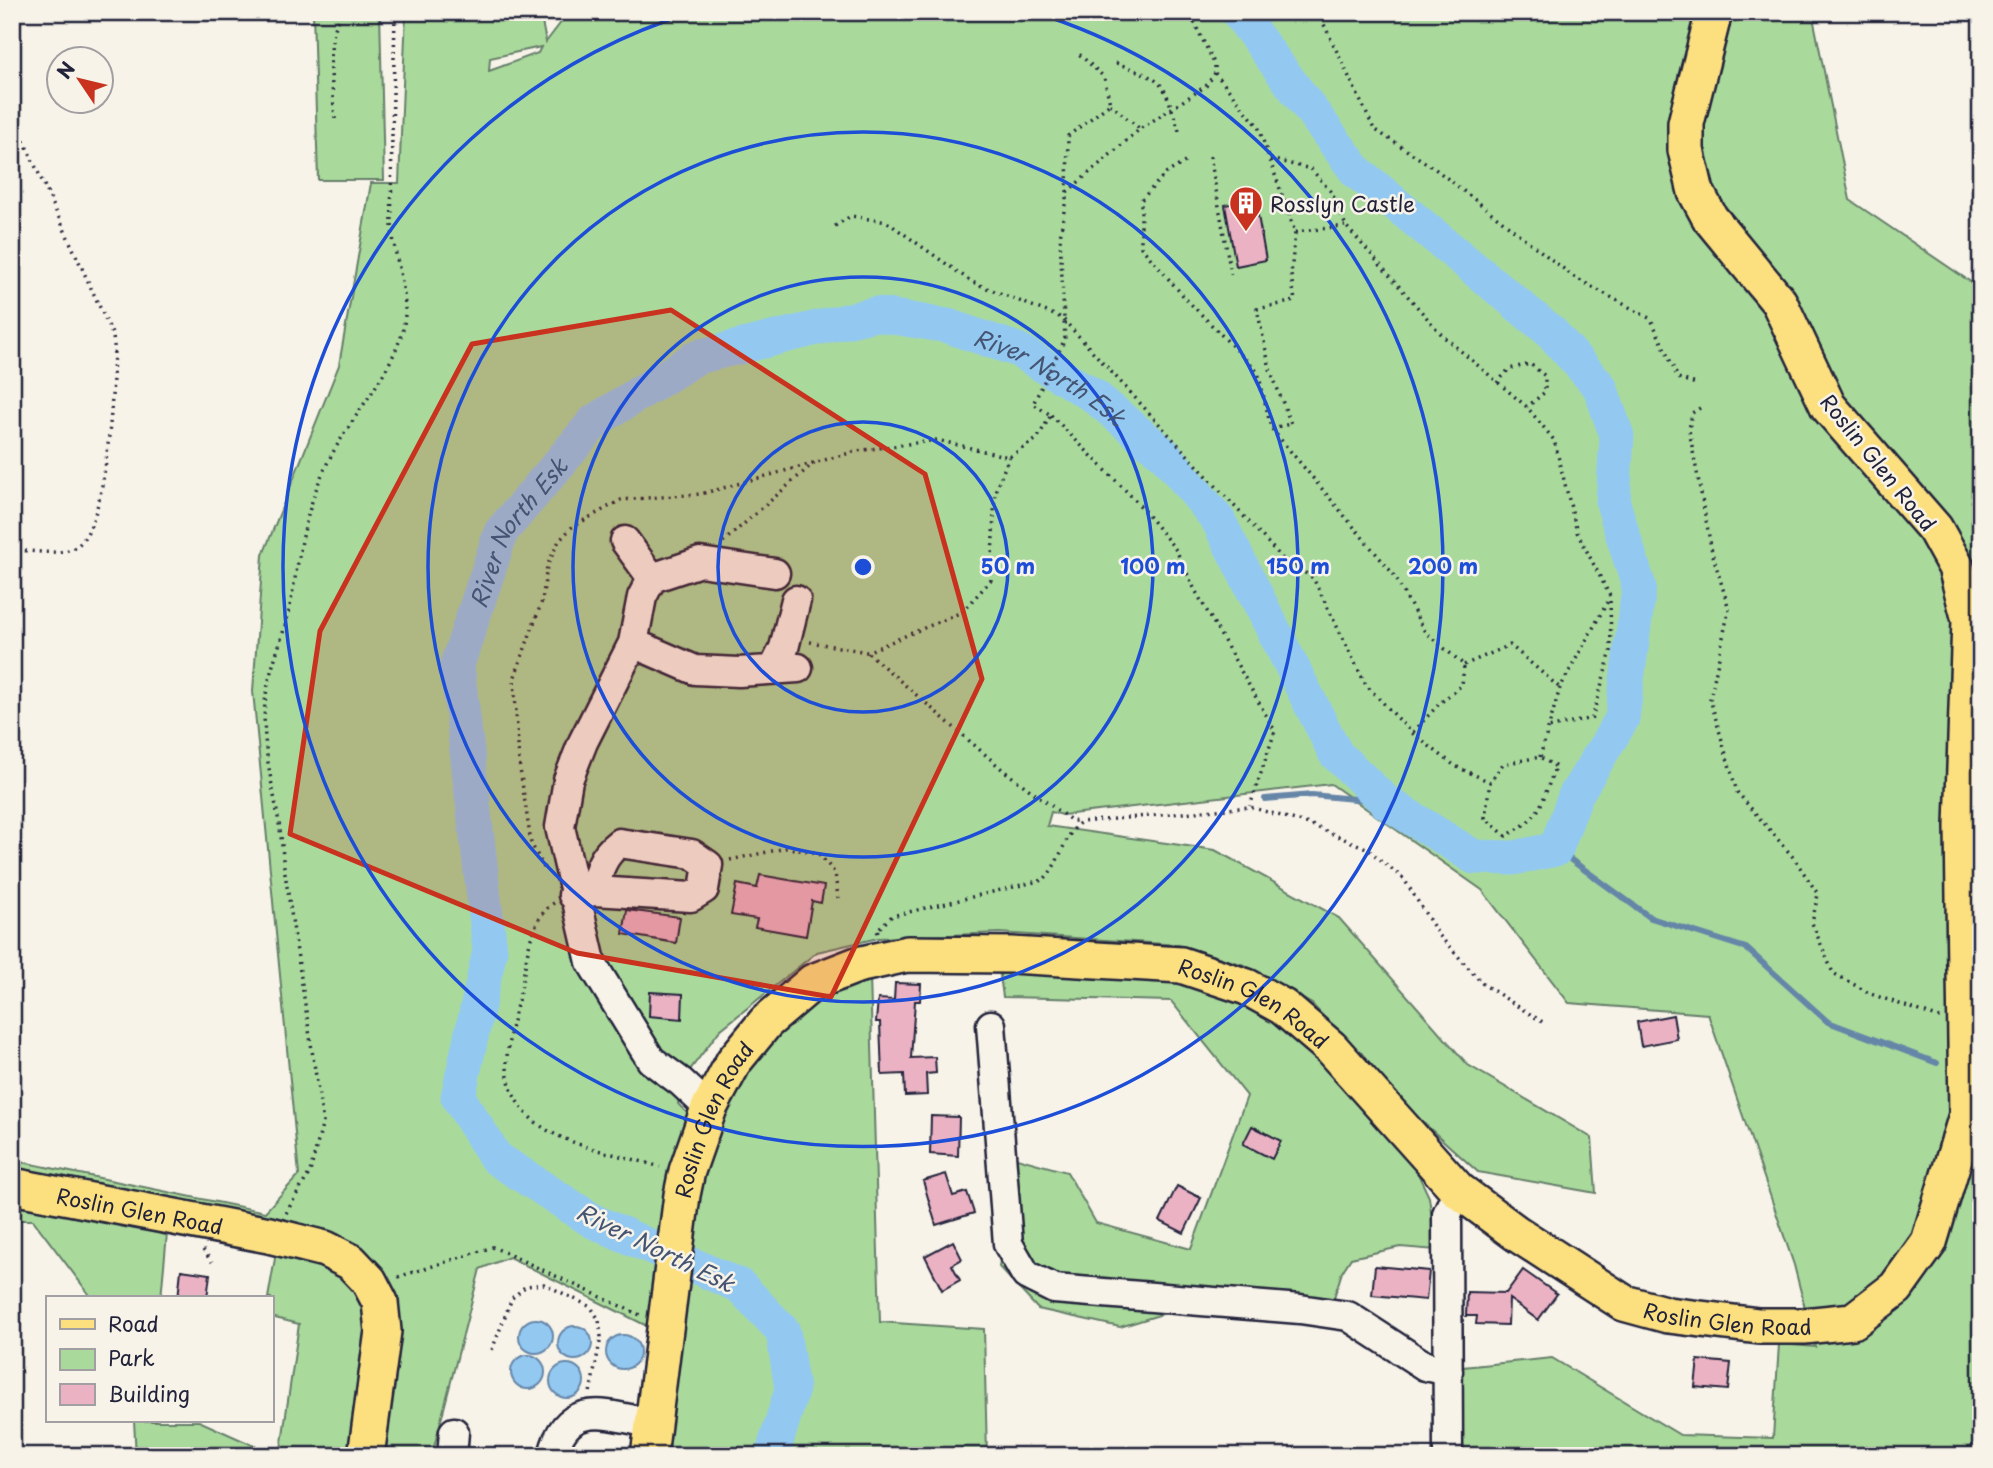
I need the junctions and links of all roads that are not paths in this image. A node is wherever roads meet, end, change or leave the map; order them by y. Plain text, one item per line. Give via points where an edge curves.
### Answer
1 (1714, 12) edge
2 (625, 540) dead end
3 (775, 573) dead end
4 (652, 578) junction
5 (796, 600) dead end
6 (634, 643) junction
7 (580, 892) junction
8 (991, 1025) dead end
9 (709, 1108) junction
10 (12, 1186) edge
11 (1458, 1190) junction
12 (1448, 1371) junction
13 (652, 1440) edge
14 (366, 1456) edge
15 (553, 1456) edge
16 (1448, 1456) edge

1 - 11 main road, Roslin Glen Road via 1686,123 1686,150 1696,192 1710,218 1779,302 1828,406 1935,528 1956,567 1970,620 1963,826 1967,1115 1929,1242 1896,1288 1853,1321 1759,1326 1668,1315 1624,1303
2 - 4 street
3 - 4 street via 700,562
4 - 6 street via 642,597
5 - 6 street via 786,638 786,668 695,670
6 - 7 street via 568,779 560,827
7 - 7 street via 691,897 704,889 708,864 692,855 620,843
7 - 9 street via 591,962 651,1060
8 - 12 street via 1008,1244 1026,1275 1054,1289 1348,1317 1425,1366
9 - 11 main road, Roslin Glen Road via 734,1060 766,1022 813,982 882,959 907,954 1011,955 1181,965 1247,987 1283,1007 1331,1048
9 - 13 main road, Roslin Glen Road via 682,1195
10 - 14 main road, Roslin Glen Road via 269,1236 325,1250 351,1262 380,1302 383,1331
11 - 12 street via 1447,1214
12 - 16 street
13 - 15 street via 586,1413 563,1429

